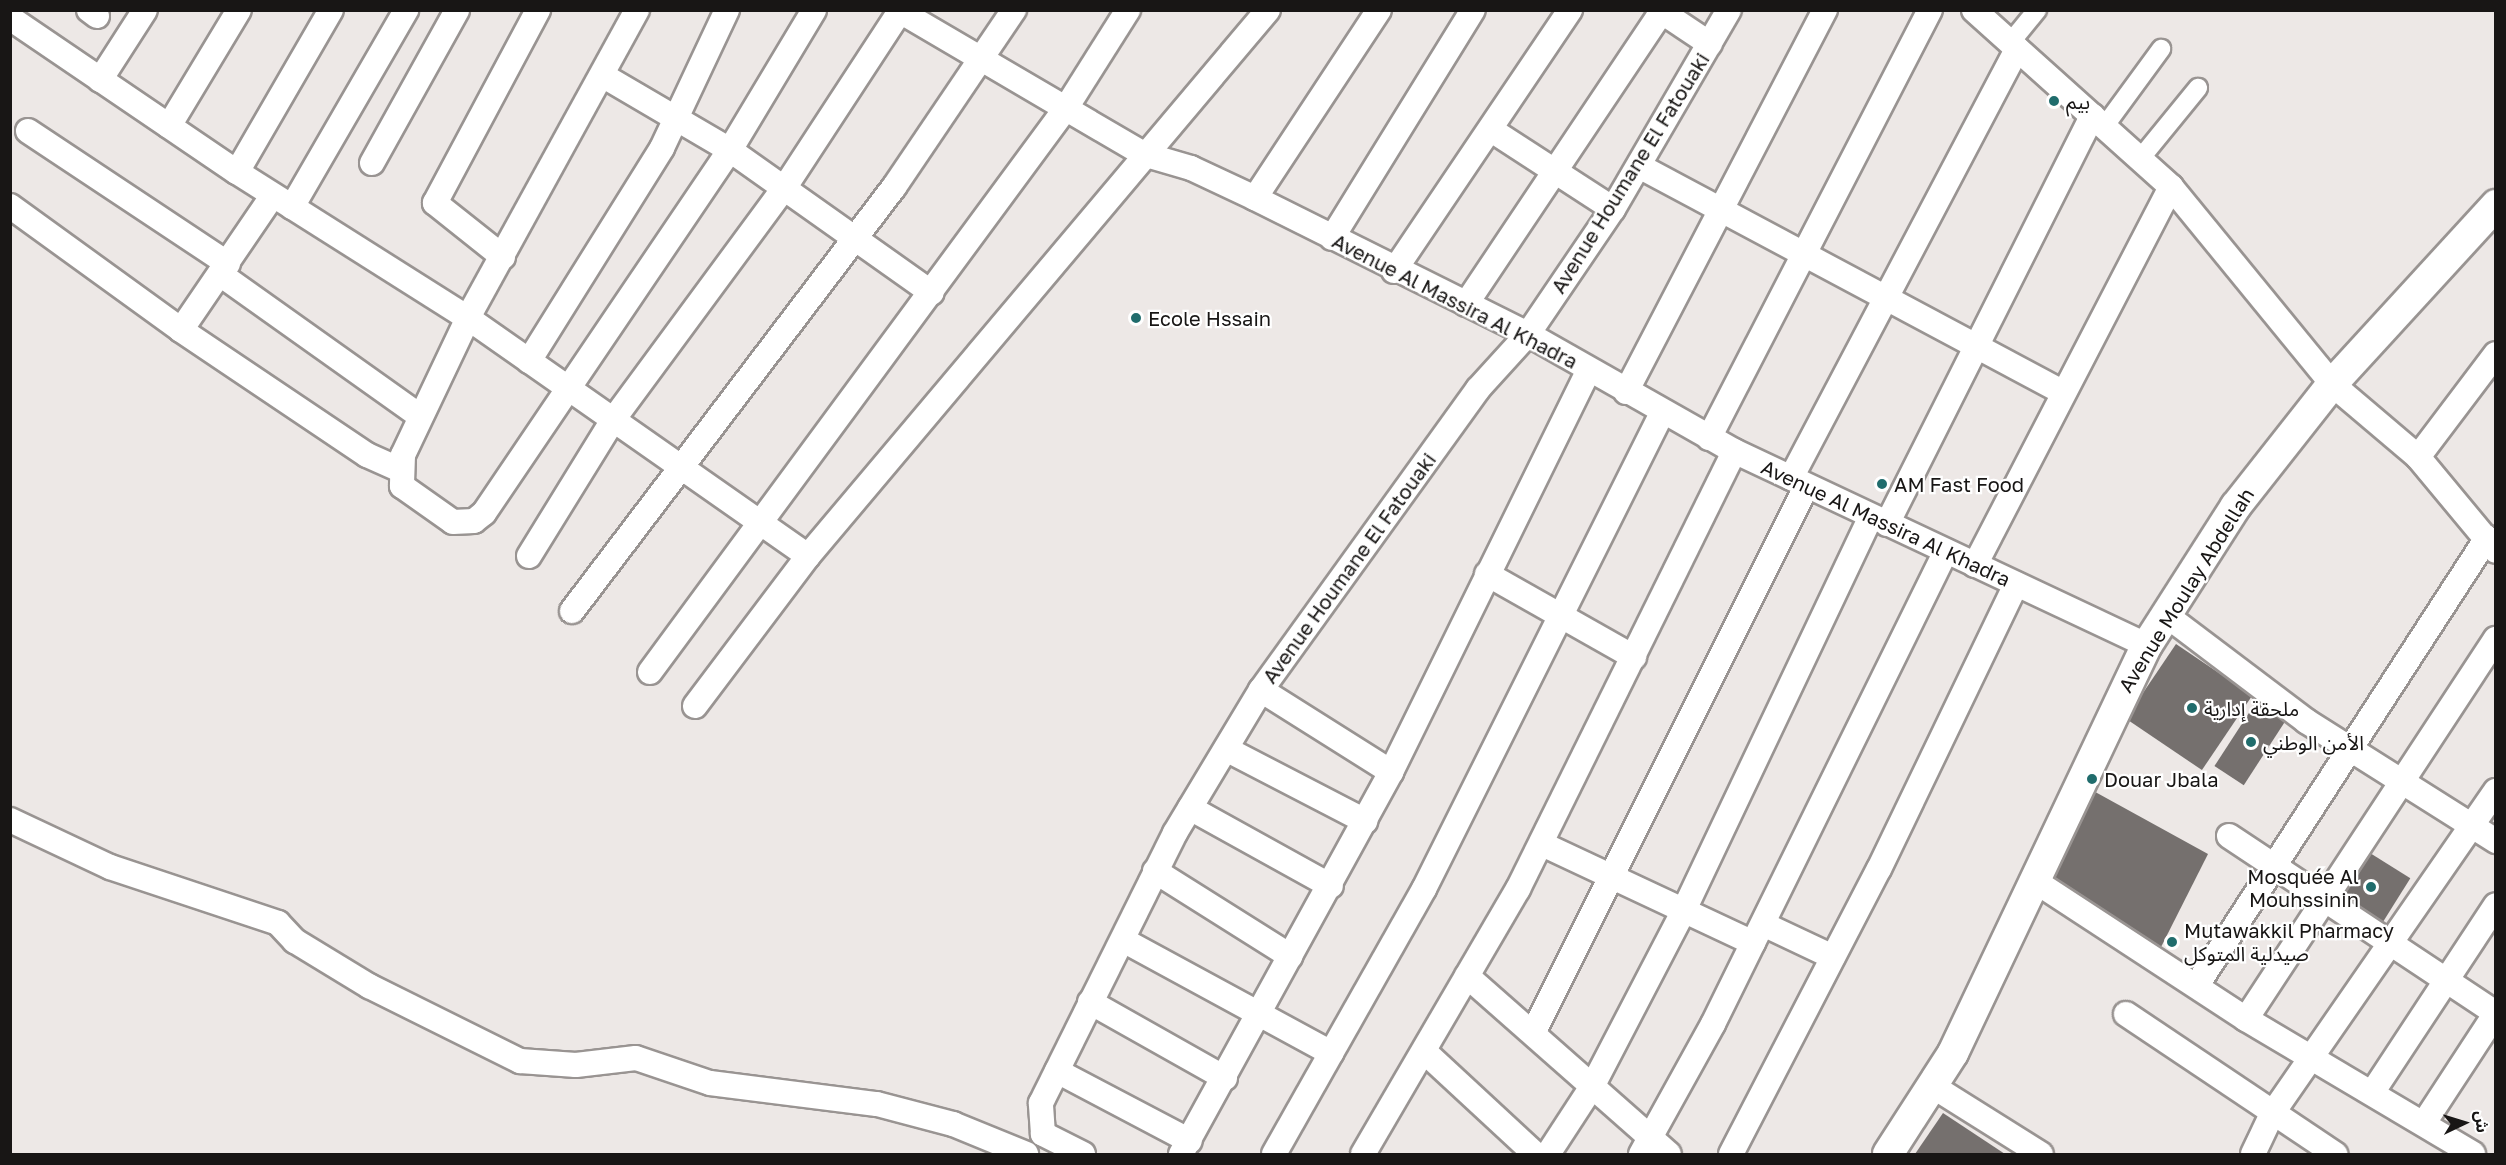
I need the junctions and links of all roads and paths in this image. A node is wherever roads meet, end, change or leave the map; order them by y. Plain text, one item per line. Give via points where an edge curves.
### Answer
1 (145, 10) edge
2 (239, 10) edge
3 (331, 10) edge
4 (406, 10) edge
5 (457, 10) edge
6 (538, 10) edge
7 (637, 10) edge
8 (727, 10) edge
9 (814, 10) edge
10 (1014, 10) edge
11 (1128, 10) edge
12 (1268, 10) edge
13 (1379, 10) edge
14 (1473, 10) edge
15 (1570, 10) edge
16 (1729, 10) edge
17 (1825, 10) edge
18 (1930, 10) edge
19 (1974, 10) edge
20 (2037, 10) edge
21 (899, 11) edge
22 (1661, 11) edge
23 (10, 18) edge
24 (1710, 44) junction
25 (2013, 46) junction
26 (2161, 49) dead end
27 (979, 63) junction
28 (602, 75) junction
29 (100, 80) junction
30 (2199, 88) dead end
31 (1066, 108) junction
32 (677, 118) junction
33 (2098, 122) junction
34 (169, 126) junction
35 (1493, 130) junction
36 (28, 131) dead end
37 (730, 150) junction
38 (1143, 154) junction
39 (2140, 159) junction
40 (372, 163) dead end
41 (1639, 166) junction
42 (237, 172) junction
43 (1557, 172) junction
44 (785, 187) junction
45 (2171, 187) junction
46 (1255, 198) junction
47 (282, 201) junction
48 (10, 206) edge
49 (1613, 208) junction
50 (2494, 210) edge
51 (1724, 211) junction
52 (1332, 238) junction
53 (854, 239) junction
54 (1803, 253) junction
55 (503, 257) junction
56 (224, 269) junction
57 (1394, 272) junction
58 (932, 293) junction
59 (1886, 296) junction
60 (1466, 304) junction
61 (468, 318) junction
62 (181, 330) junction
63 (1528, 334) junction
64 (1974, 344) junction
65 (2496, 354) edge
66 (529, 361) junction
67 (1589, 370) junction
68 (2332, 384) junction
69 (567, 389) junction
70 (1626, 392) junction
71 (2062, 392) junction
72 (1662, 413) junction
73 (420, 416) junction
74 (613, 420) junction
75 (1709, 438) junction
76 (1734, 452) junction
77 (2418, 457) junction
78 (399, 469) junction
79 (681, 471) junction
80 (1798, 482) junction
81 (1879, 521) junction
82 (756, 523) junction
83 (2490, 534) edge
84 (1946, 551) junction
85 (529, 556) dead end
86 (808, 556) junction
87 (1975, 564) junction
88 (1487, 574) junction
89 (2016, 584) junction
90 (572, 612) dead end
91 (2166, 615) junction
92 (1559, 617) junction
93 (2496, 639) edge
94 (2147, 645) junction
95 (1634, 657) junction
96 (650, 672) dead end
97 (1261, 690) junction
98 (695, 706) dead end
99 (1226, 749) junction
100 (2350, 749) junction
101 (1391, 772) junction
102 (2402, 781) junction
103 (2496, 791) edge
104 (1190, 808) junction
105 (10, 820) edge
106 (1365, 821) junction
107 (2473, 826) junction
108 (2229, 836) dead end
109 (2496, 841) edge
110 (1542, 844) junction
111 (2274, 867) junction
112 (1155, 871) junction
113 (1613, 877) junction
114 (2034, 881) junction
115 (1331, 886) junction
116 (2324, 901) junction
117 (2496, 905) edge
118 (1684, 910) junction
119 (1758, 933) junction
120 (1123, 940) junction
121 (2390, 945) junction
122 (1290, 956) junction
123 (1833, 957) junction
124 (1467, 976) junction
125 (2446, 981) junction
126 (2197, 985) junction
127 (1090, 1002) junction
128 (2495, 1013) edge
129 (2126, 1014) dead end
130 (1259, 1015) junction
131 (2246, 1019) junction
132 (1534, 1031) junction
133 (1331, 1053) junction
134 (1426, 1053) junction
135 (2312, 1058) junction
136 (1057, 1071) junction
137 (1225, 1078) junction
138 (1593, 1085) junction
139 (1934, 1087) junction
140 (2372, 1093) junction
141 (2272, 1114) junction
142 (2424, 1122) junction
143 (1646, 1146) edge
144 (1186, 1148) edge
145 (1074, 1151) edge
146 (1026, 1155) edge
147 (1274, 1155) edge
148 (1363, 1155) edge
149 (1535, 1155) edge
150 (1548, 1155) edge
151 (1669, 1155) edge
152 (1731, 1155) edge
153 (1888, 1155) edge
154 (2040, 1155) edge
155 (2253, 1155) edge
156 (2336, 1155) edge
157 (2473, 1155) edge

1 - 29 street
2 - 34 street
3 - 42 street
4 - 47 street
5 - 40 street
6 - 55 street via 435,203
7 - 28 street
8 - 32 street
9 - 37 street
10 - 27 street
11 - 31 street
12 - 38 street
13 - 46 street
14 - 52 street
15 - 35 street
16 - 24 street, Avenue Houmane El Fatouaki
17 - 51 street
18 - 54 street
19 - 25 street
20 - 25 street
21 - 27 street, Avenue Al Massira Al Khadra
21 - 44 street
22 - 24 street
22 - 43 street
23 - 29 street
24 - 41 street, Avenue Houmane El Fatouaki
25 - 33 street
25 - 59 street
26 - 33 street
27 - 31 street, Avenue Al Massira Al Khadra
27 - 53 street
28 - 32 street
28 - 55 street
29 - 34 street
30 - 39 street
31 - 38 street, Avenue Al Massira Al Khadra
31 - 58 street
32 - 37 street
32 - 66 street
33 - 39 street
33 - 64 street
34 - 42 street
35 - 43 street
35 - 57 street
36 - 56 street
37 - 44 street
37 - 69 street
38 - 46 street, Avenue Al Massira Al Khadra via 1191,168
38 - 86 street
39 - 45 street
41 - 49 street, Avenue Houmane El Fatouaki
41 - 51 street
42 - 47 street
43 - 49 street
43 - 60 street
44 - 53 street
44 - 74 street
45 - 68 street
45 - 71 street
46 - 52 street, Avenue Al Massira Al Khadra
47 - 56 street
47 - 61 street
48 - 62 street
49 - 63 street, Avenue Houmane El Fatouaki
50 - 68 street, Avenue Moulay Abdellah
51 - 54 street
51 - 70 street
52 - 57 street, Avenue Al Massira Al Khadra
53 - 58 street
53 - 79 street
54 - 59 street
54 - 75 street
55 - 61 street
56 - 62 street
56 - 73 street
57 - 60 street, Avenue Al Massira Al Khadra
58 - 82 street
59 - 64 street
59 - 80 street
60 - 63 street, Avenue Al Massira Al Khadra
61 - 66 street
61 - 73 street
62 - 78 street via 367,455
63 - 67 street, Avenue Al Massira Al Khadra
63 - 97 street, Avenue Houmane El Fatouaki via 1478,388
64 - 71 street
64 - 81 street
65 - 77 street
66 - 69 street
67 - 70 street, Avenue Al Massira Al Khadra
67 - 88 street
68 - 77 street
68 - 91 street, Avenue Moulay Abdellah via 2236,506
69 - 74 street
69 - 78 street via 474,521 453,522 417,499 402,486
70 - 72 street, Avenue Al Massira Al Khadra
71 - 87 street
72 - 75 street, Avenue Al Massira Al Khadra
72 - 92 street
73 - 78 street
74 - 79 street
74 - 85 street
75 - 76 street, Avenue Al Massira Al Khadra
76 - 80 street, Avenue Al Massira Al Khadra
76 - 95 street
77 - 83 street
79 - 82 street
79 - 90 street
80 - 81 street, Avenue Al Massira Al Khadra
80 - 113 street
81 - 84 street, Avenue Al Massira Al Khadra
81 - 118 street
82 - 86 street
82 - 96 street
83 - 100 street
84 - 87 street, Avenue Al Massira Al Khadra
84 - 119 street
86 - 98 street
87 - 89 street, Avenue Al Massira Al Khadra
88 - 92 street
88 - 101 street
89 - 94 street, Avenue Al Massira Al Khadra
89 - 123 street
91 - 94 street, Avenue Moulay Abdellah
91 - 100 street
92 - 95 street
92 - 133 street via 1424,889
93 - 102 street
94 - 114 street, Avenue Moulay Abdellah
95 - 110 street
97 - 99 street, Avenue Houmane El Fatouaki
97 - 101 street
99 - 104 street, Avenue Houmane El Fatouaki
99 - 106 street
100 - 102 street
100 - 111 street
101 - 106 street
102 - 107 street
102 - 116 street
103 - 107 street
104 - 112 street, Avenue Houmane El Fatouaki
104 - 115 street
105 - 146 street via 110,867 278,923 296,940 369,986 520,1061 576,1065 636,1058 710,1083 877,1104 953,1124
106 - 115 street
107 - 109 street
107 - 121 street
108 - 111 street
110 - 113 street
110 - 124 street
111 - 116 street
111 - 126 street
112 - 120 street, Avenue Houmane El Fatouaki
112 - 122 street
113 - 118 street
113 - 132 street
114 - 126 street
114 - 139 street, Avenue Moulay Abdellah
115 - 122 street
116 - 121 street
116 - 131 street
117 - 125 street
118 - 119 street
118 - 138 street
119 - 123 street
119 - 143 street
120 - 127 street, Avenue Houmane El Fatouaki
120 - 130 street
121 - 125 street
121 - 135 street
122 - 130 street
123 - 152 street
124 - 132 street
124 - 134 street
125 - 128 street
125 - 140 street
126 - 131 street
127 - 136 street, Avenue Houmane El Fatouaki
127 - 137 street
128 - 142 street
129 - 141 street
130 - 133 street
130 - 137 street
131 - 135 street
132 - 138 street
133 - 147 street
134 - 148 street
134 - 149 street
135 - 140 street
135 - 141 street
136 - 144 street
136 - 145 street, Avenue Houmane El Fatouaki via 1039,1119 1045,1137
137 - 144 street
138 - 143 street
138 - 150 street
139 - 153 street, Avenue Moulay Abdellah
139 - 154 street
140 - 142 street
141 - 155 street
141 - 156 street
142 - 157 street
143 - 151 street

